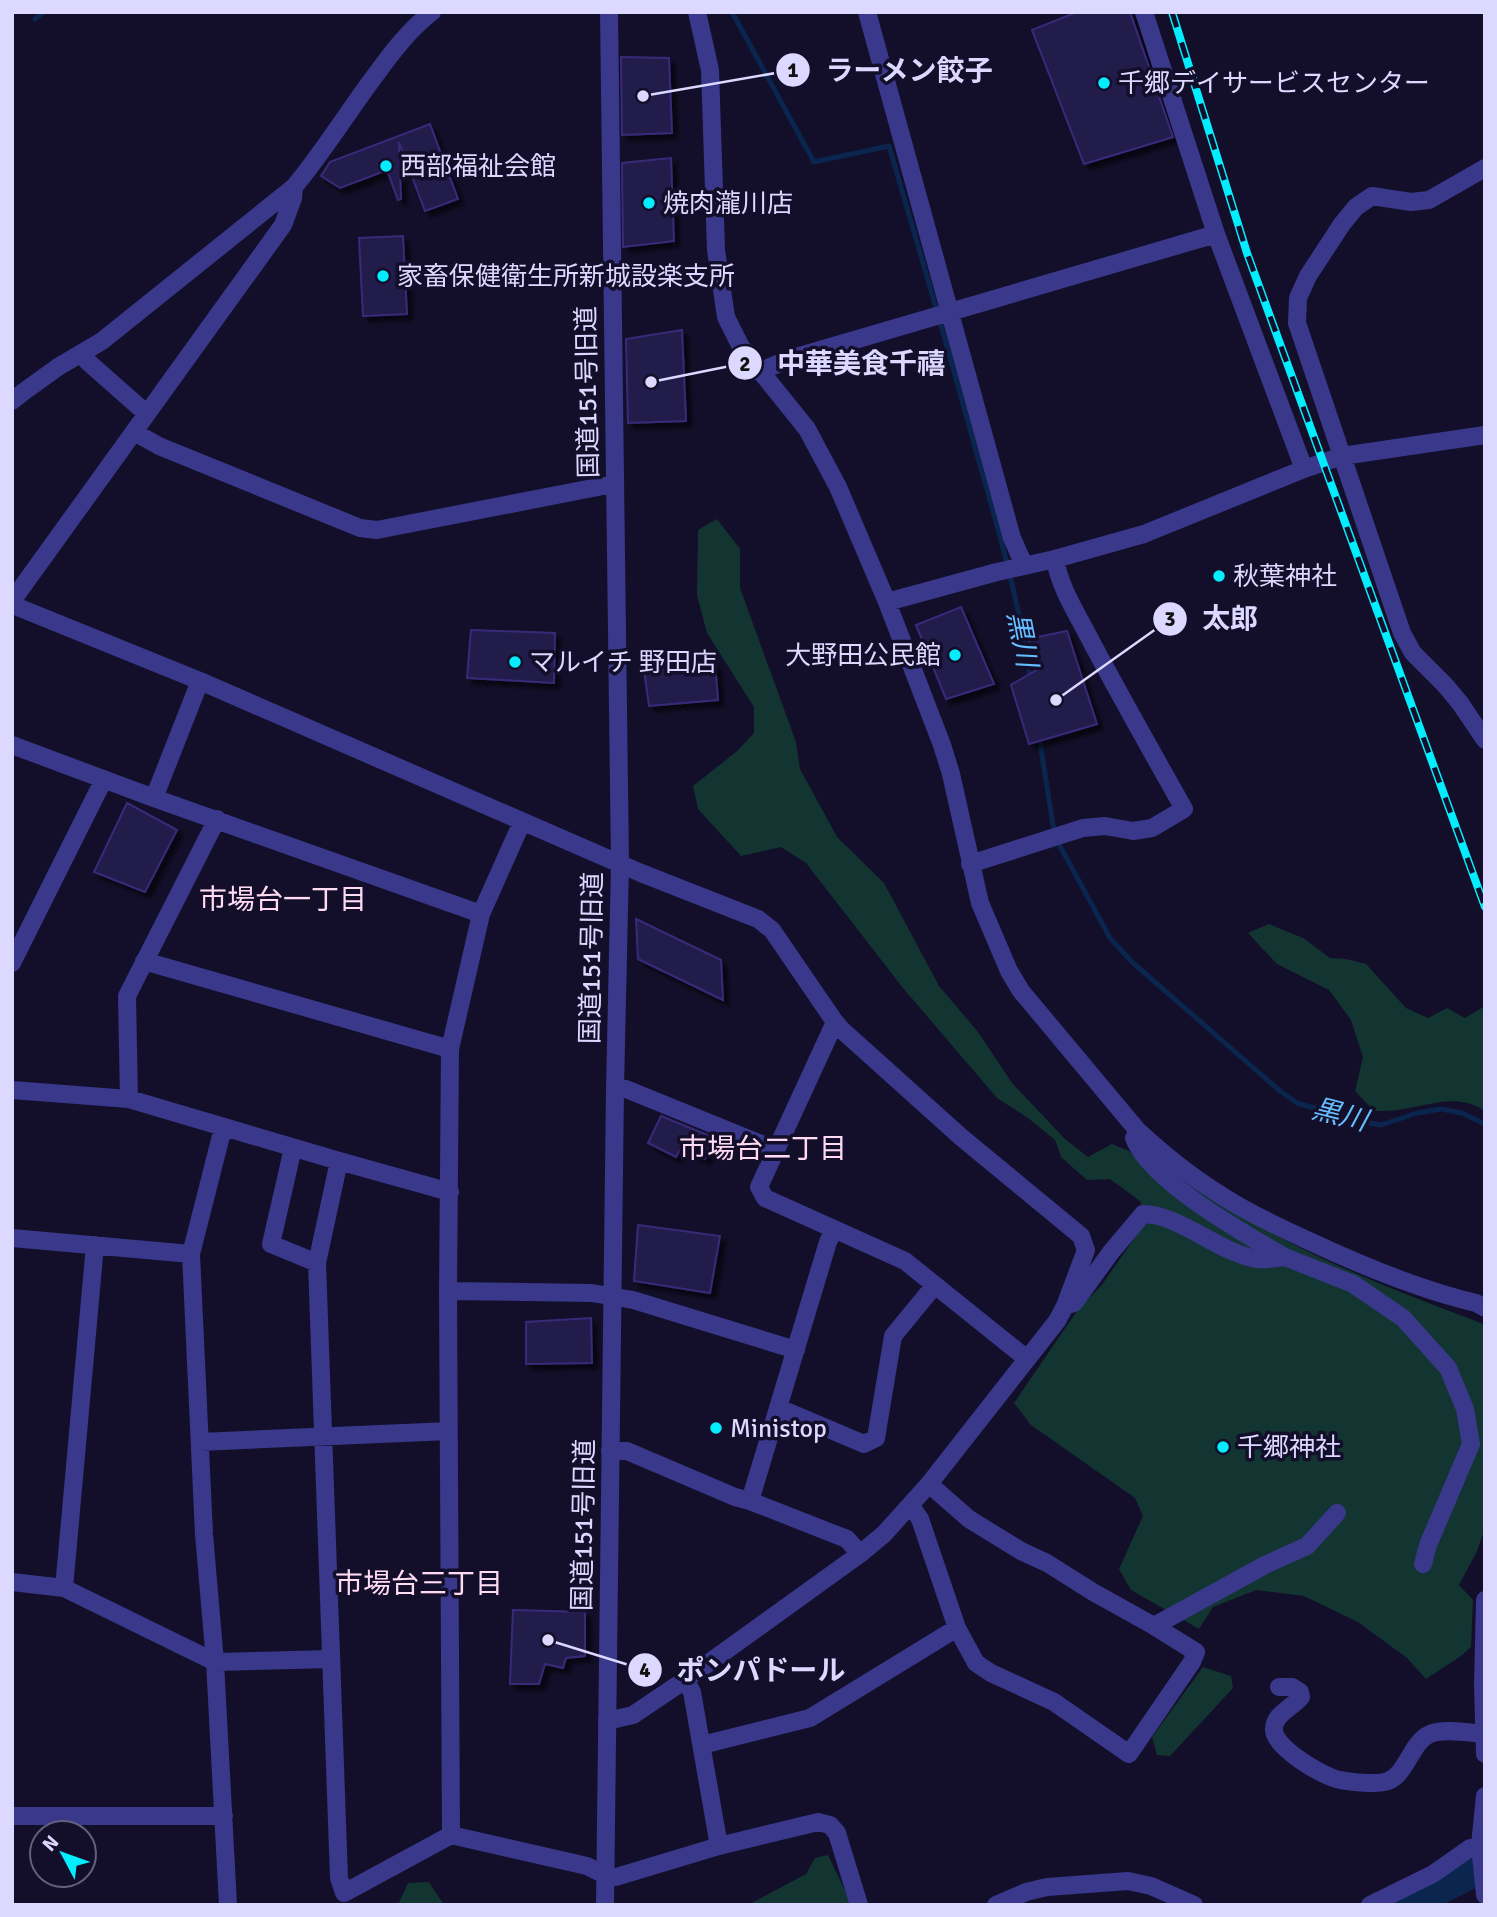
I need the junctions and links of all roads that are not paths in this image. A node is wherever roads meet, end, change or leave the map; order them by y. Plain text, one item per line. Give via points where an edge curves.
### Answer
1 (432, 12) edge
2 (609, 12) edge
3 (696, 12) edge
4 (867, 12) edge
5 (1144, 12) edge
6 (1485, 168) edge
7 (294, 187) junction
8 (1216, 234) junction
9 (950, 313) junction
10 (82, 353) junction
11 (761, 373) junction
12 (12, 401) edge
13 (147, 414) junction
14 (134, 432) junction
15 (1485, 435) edge
16 (1342, 456) junction
17 (1304, 469) junction
18 (614, 486) junction
19 (1055, 559) junction
20 (1022, 566) junction
21 (12, 602) edge
22 (887, 602) junction
23 (200, 681) junction
24 (1485, 740) edge
25 (12, 745) edge
26 (104, 779) junction
27 (154, 798) junction
28 (217, 819) junction
29 (522, 822) junction
30 (620, 864) junction
31 (970, 864) junction
32 (481, 914) junction
33 (144, 961) junction
34 (12, 963) edge
35 (835, 1022) junction
36 (450, 1049) junction
37 (615, 1089) junction
38 (12, 1090) edge
39 (129, 1099) junction
40 (223, 1128) junction
41 (1138, 1131) junction
42 (293, 1148) junction
43 (776, 1150) junction
44 (339, 1161) junction
45 (450, 1192) junction
46 (834, 1230) junction
47 (12, 1238) edge
48 (95, 1245) junction
49 (191, 1254) junction
50 (1285, 1257) junction
51 (317, 1263) junction
52 (935, 1285) junction
53 (448, 1291) junction
54 (613, 1296) junction
55 (1065, 1306) junction
56 (1485, 1308) edge
57 (796, 1350) junction
58 (1027, 1359) junction
59 (779, 1409) junction
60 (449, 1431) junction
61 (323, 1436) junction
62 (201, 1442) junction
63 (610, 1451) junction
64 (929, 1484) junction
65 (750, 1501) junction
66 (911, 1506) junction
67 (1337, 1513) dead end
68 (860, 1554) junction
69 (1423, 1564) dead end
70 (12, 1582) edge
71 (64, 1588) junction
72 (1485, 1600) edge
73 (1154, 1626) junction
74 (957, 1628) junction
75 (331, 1659) junction
76 (215, 1662) junction
77 (685, 1680) junction
78 (1279, 1687) dead end
79 (607, 1721) junction
80 (1484, 1734) edge
81 (702, 1745) junction
82 (1485, 1754) edge
83 (1485, 1796) edge
84 (12, 1816) edge
85 (223, 1816) junction
86 (451, 1835) junction
87 (719, 1846) junction
88 (1481, 1850) junction
89 (605, 1875) junction
90 (1484, 1889) edge
91 (337, 1898) edge
92 (228, 1905) edge
93 (605, 1905) edge
94 (859, 1905) edge
95 (996, 1905) edge
96 (1194, 1905) edge
97 (1370, 1905) edge

1 - 7 street via 397,47
2 - 18 street, 国道151号旧道
3 - 11 street via 710,70 716,250 726,317
4 - 9 street
5 - 8 street
6 - 16 street via 1429,200 1372,196 1342,224 1308,276 1298,298 1297,323
7 - 10 street
7 - 13 street via 283,225
8 - 9 street
8 - 17 street
9 - 11 street via 793,358
9 - 20 street
10 - 12 street
10 - 13 street
11 - 22 street via 807,429 838,487
13 - 14 street
14 - 18 street via 360,528 377,530
14 - 21 street
15 - 16 street
16 - 17 street
16 - 24 street via 1402,633 1413,653 1460,703
17 - 19 street via 1144,534
18 - 30 street, 国道151号旧道
19 - 20 street
19 - 31 street via 1063,588 1184,809 1152,828 1083,828
20 - 22 street
21 - 23 street
22 - 31 street via 946,754
23 - 27 street
23 - 29 street
25 - 26 street
26 - 27 street
26 - 34 street
27 - 28 street
28 - 32 street
28 - 33 street
29 - 30 street
29 - 32 street
30 - 35 street via 758,919 772,930
30 - 37 street, 国道151号旧道
31 - 41 street via 986,920 1021,991
32 - 36 street
33 - 36 street
33 - 39 street via 127,996
35 - 43 street
35 - 55 street via 961,1137 1081,1236 1086,1250
36 - 45 street
37 - 43 street via 626,1089
37 - 54 street, 国道151号旧道
38 - 39 street
39 - 40 street
40 - 42 street
40 - 49 street
41 - 50 street via 1136,1145 1180,1190
41 - 56 street via 1214,1191 1273,1224 1396,1279
42 - 44 street
42 - 51 street via 271,1244
43 - 46 street via 759,1187 765,1198
44 - 45 street
44 - 51 street
45 - 53 street
46 - 52 street via 905,1261
46 - 57 street
47 - 48 street
48 - 49 street
48 - 71 street
49 - 62 street
50 - 55 street via 1258,1259 1156,1214 1143,1214 1074,1303
50 - 69 street via 1353,1284 1403,1318 1448,1368 1465,1409 1471,1444
51 - 61 street
52 - 58 street
52 - 59 street via 893,1336 876,1438 864,1444
53 - 54 street
53 - 60 street
54 - 57 street
54 - 63 street, 国道151号旧道
55 - 58 street
57 - 59 street
58 - 64 street
59 - 65 street
60 - 61 street
60 - 86 street
61 - 62 street
61 - 75 street
62 - 76 street
63 - 65 street via 627,1451
63 - 79 street, 国道151号旧道
64 - 66 street
64 - 73 street via 970,1519
65 - 68 street via 847,1539
66 - 68 street
66 - 74 street via 920,1519
67 - 73 street via 1307,1546
68 - 77 street
70 - 71 street
71 - 76 street
72 - 80 street
73 - 74 street via 1196,1652 1129,1754 1054,1702 976,1663
74 - 81 street via 810,1718
75 - 76 street
75 - 91 street
76 - 85 street
77 - 79 street via 633,1715
77 - 81 street via 692,1692
78 - 80 street via 1292,1687 1301,1697 1276,1720 1276,1739 1339,1780 1387,1782 1429,1734
79 - 89 street, 国道151号旧道
80 - 82 street
81 - 87 street
83 - 88 street
84 - 85 street
85 - 92 street
86 - 89 street via 587,1866
86 - 91 street
87 - 89 street via 616,1877
87 - 94 street via 818,1822 830,1825 837,1833
88 - 90 street
88 - 97 street via 1470,1848 1433,1874
89 - 93 street, 国道151号旧道
95 - 96 street via 1047,1887 1128,1881 1152,1886

